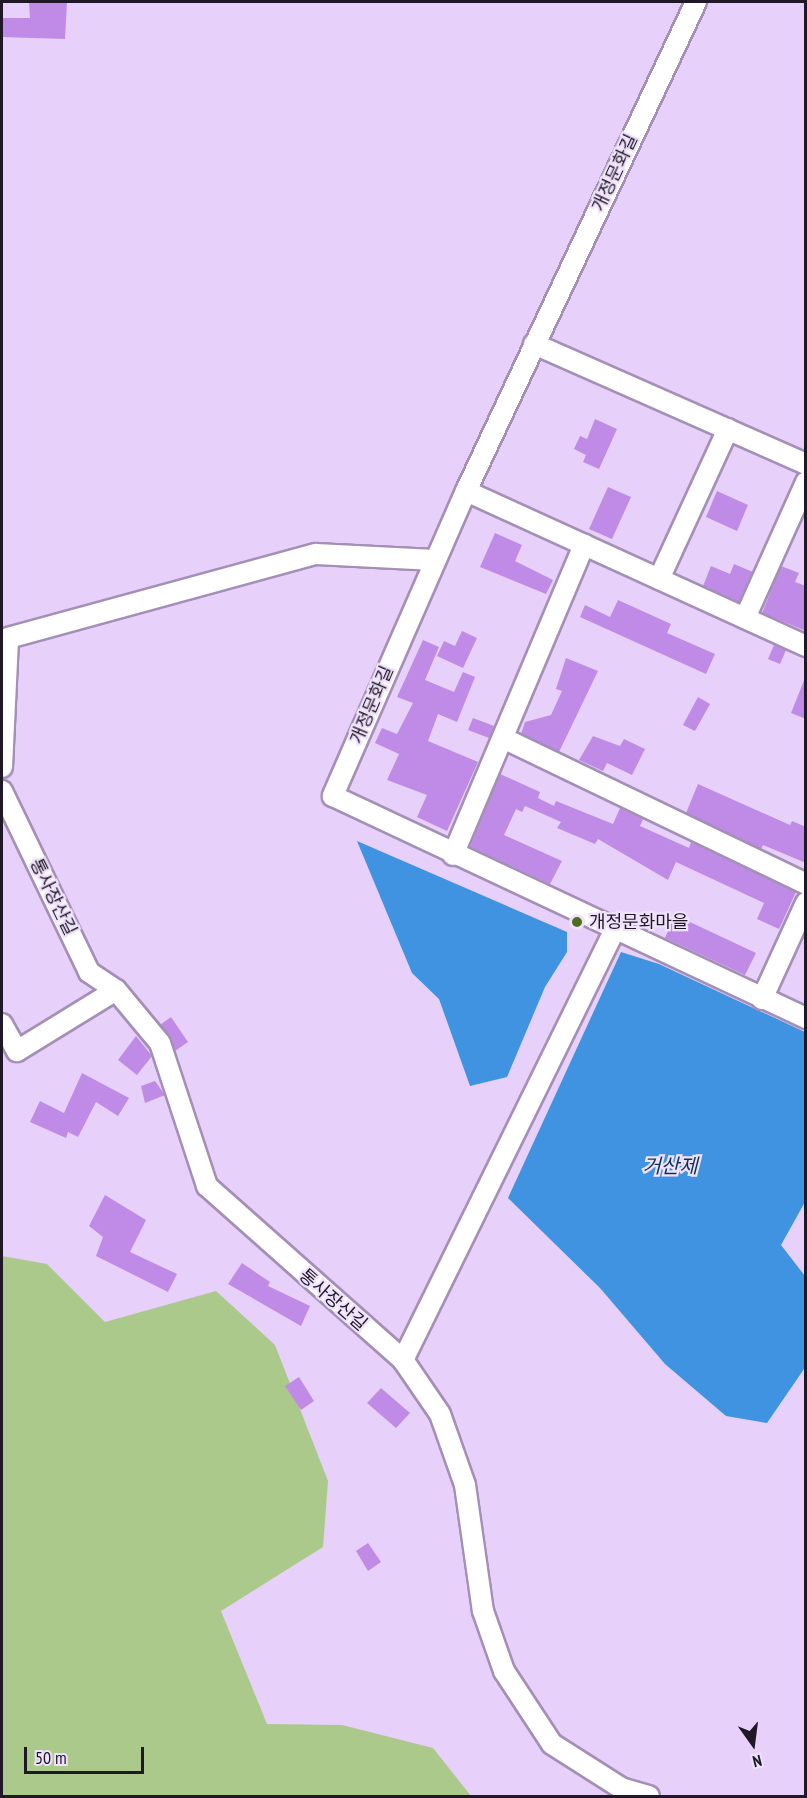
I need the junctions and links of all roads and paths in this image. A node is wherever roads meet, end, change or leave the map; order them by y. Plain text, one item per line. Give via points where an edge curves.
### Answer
1 (696, 2) edge
2 (534, 344) junction
3 (728, 429) junction
4 (806, 464) edge
5 (806, 482) edge
6 (466, 491) junction
7 (584, 545) junction
8 (435, 560) junction
9 (659, 579) junction
10 (745, 618) junction
11 (806, 646) edge
12 (506, 739) junction
13 (2, 767) edge
14 (2, 791) edge
15 (453, 855) junction
16 (806, 884) edge
17 (806, 903) edge
18 (614, 931) junction
19 (116, 990) junction
20 (762, 999) junction
21 (806, 1018) edge
22 (2, 1024) edge
23 (403, 1360) junction
24 (649, 1797) edge

1 - 2 street, 개정문화길
2 - 3 street
2 - 6 street, 개정문화길
3 - 4 street
3 - 9 street
5 - 10 street
6 - 7 street
6 - 8 street, 개정문화길
7 - 9 street
7 - 12 street
8 - 13 street via 316,554 8,638
8 - 15 street, 개정문화길 via 333,796
9 - 10 street
10 - 11 street
12 - 15 street
12 - 16 street
14 - 19 street, 통사장산길 via 89,972
15 - 18 street, 개정문화길
17 - 20 street
18 - 20 street, 개정문화길
18 - 23 street
19 - 22 street via 17,1051
19 - 23 street, 통사장산길 via 160,1043 207,1186
20 - 21 street, 개정문화길
23 - 24 street, 통사장산길 via 440,1414 465,1485 483,1611 504,1671 552,1744 621,1788

